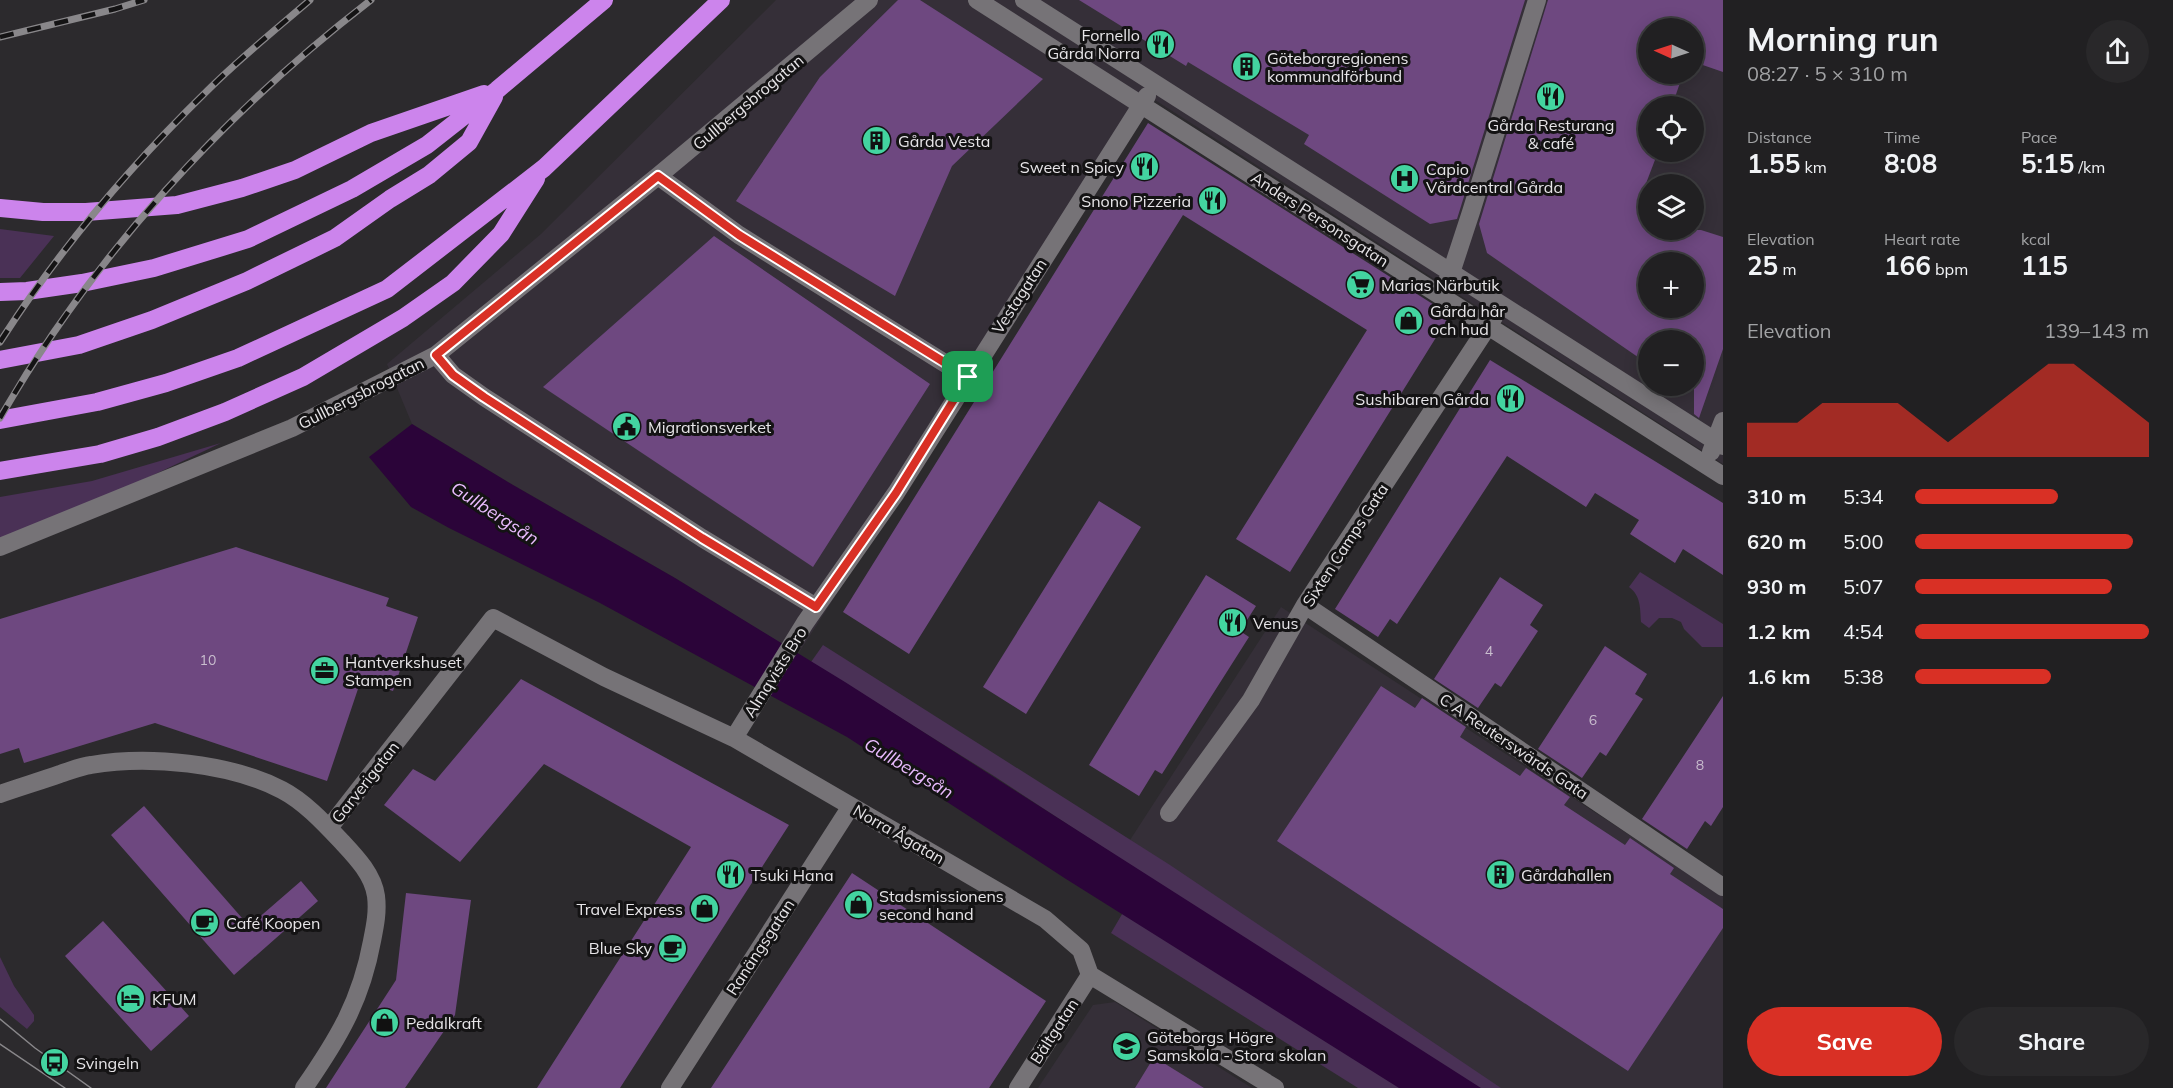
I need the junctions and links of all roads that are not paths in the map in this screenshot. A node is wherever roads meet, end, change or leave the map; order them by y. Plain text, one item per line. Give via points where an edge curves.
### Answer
1 (604, 0) edge
2 (721, 0) edge
3 (868, 0) edge
4 (977, 0) edge
5 (1024, 0) edge
6 (1537, 0) edge
7 (1155, 83) junction
8 (497, 90) junction
9 (1142, 105) junction
10 (544, 168) junction
11 (658, 176) junction
12 (0, 208) edge
13 (1451, 273) junction
14 (0, 292) edge
15 (1439, 295) junction
16 (1502, 306) junction
17 (1488, 326) junction
18 (436, 355) junction
19 (0, 360) edge
20 (968, 377) junction
21 (0, 420) edge
22 (1723, 421) edge
23 (1719, 444) edge
24 (1705, 464) junction
25 (0, 471) edge
26 (1723, 476) edge
27 (0, 547) edge
28 (1305, 605) junction
29 (816, 607) junction
30 (493, 618) joint
31 (734, 738) junction
32 (0, 794) edge
33 (851, 806) junction
34 (1169, 813) dead end
35 (329, 828) junction
36 (1723, 887) edge
37 (1090, 975) junction
38 (304, 1088) edge
39 (670, 1088) edge
40 (1018, 1088) edge
41 (1275, 1088) edge

1 - 8 highway
2 - 10 highway
3 - 11 street, Gullbergsbrogatan
4 - 9 street, Anders Personsgatan
5 - 7 street, Anders Personsgatan
6 - 13 street
7 - 9 street, Vestagatan
7 - 13 street, Anders Personsgatan
8 - 12 highway via 371,133 295,170 188,202 86,212
8 - 14 highway via 427,145 352,189 248,239 154,268 82,283
8 - 19 highway via 469,142 429,175 335,238 248,281 152,320 80,345
9 - 15 street, Anders Personsgatan
9 - 20 street, Vestagatan
10 - 21 highway via 387,289 318,322 237,358 166,383 97,402
10 - 25 highway via 501,234 453,283 403,318 303,377 158,437 100,454
11 - 18 street, Gullbergsbrogatan
11 - 20 street via 739,235
13 - 15 street
13 - 16 street, Anders Personsgatan
15 - 17 street, Anders Personsgatan
16 - 17 street, Sixten Camps Gata
16 - 23 street, Anders Personsgatan
17 - 24 street, Anders Personsgatan
17 - 28 street, Sixten Camps Gata
18 - 27 street, Gullbergsbrogatan via 292,428
18 - 29 street via 453,375 520,420
20 - 29 street, Vestagatan via 896,493
22 - 23 street
23 - 24 street
24 - 26 street, Anders Personsgatan
28 - 34 street, Sixten Camps Gata via 1251,700
28 - 36 street, C A Reuterswärds Gata
29 - 31 street, Almqvists Bro
30 - 31 street, Norra Ågatan
30 - 35 street, Garverigatan
31 - 33 street, Norra Ågatan
32 - 35 street via 89,765 156,761 247,775 301,802
33 - 37 street, Norra Ågatan via 1045,918 1081,950
33 - 39 street, Ranängsgatan
35 - 38 street, Garverigatan via 369,875 376,895 377,917 358,996 338,1038
37 - 40 street, Bältgatan
37 - 41 street

